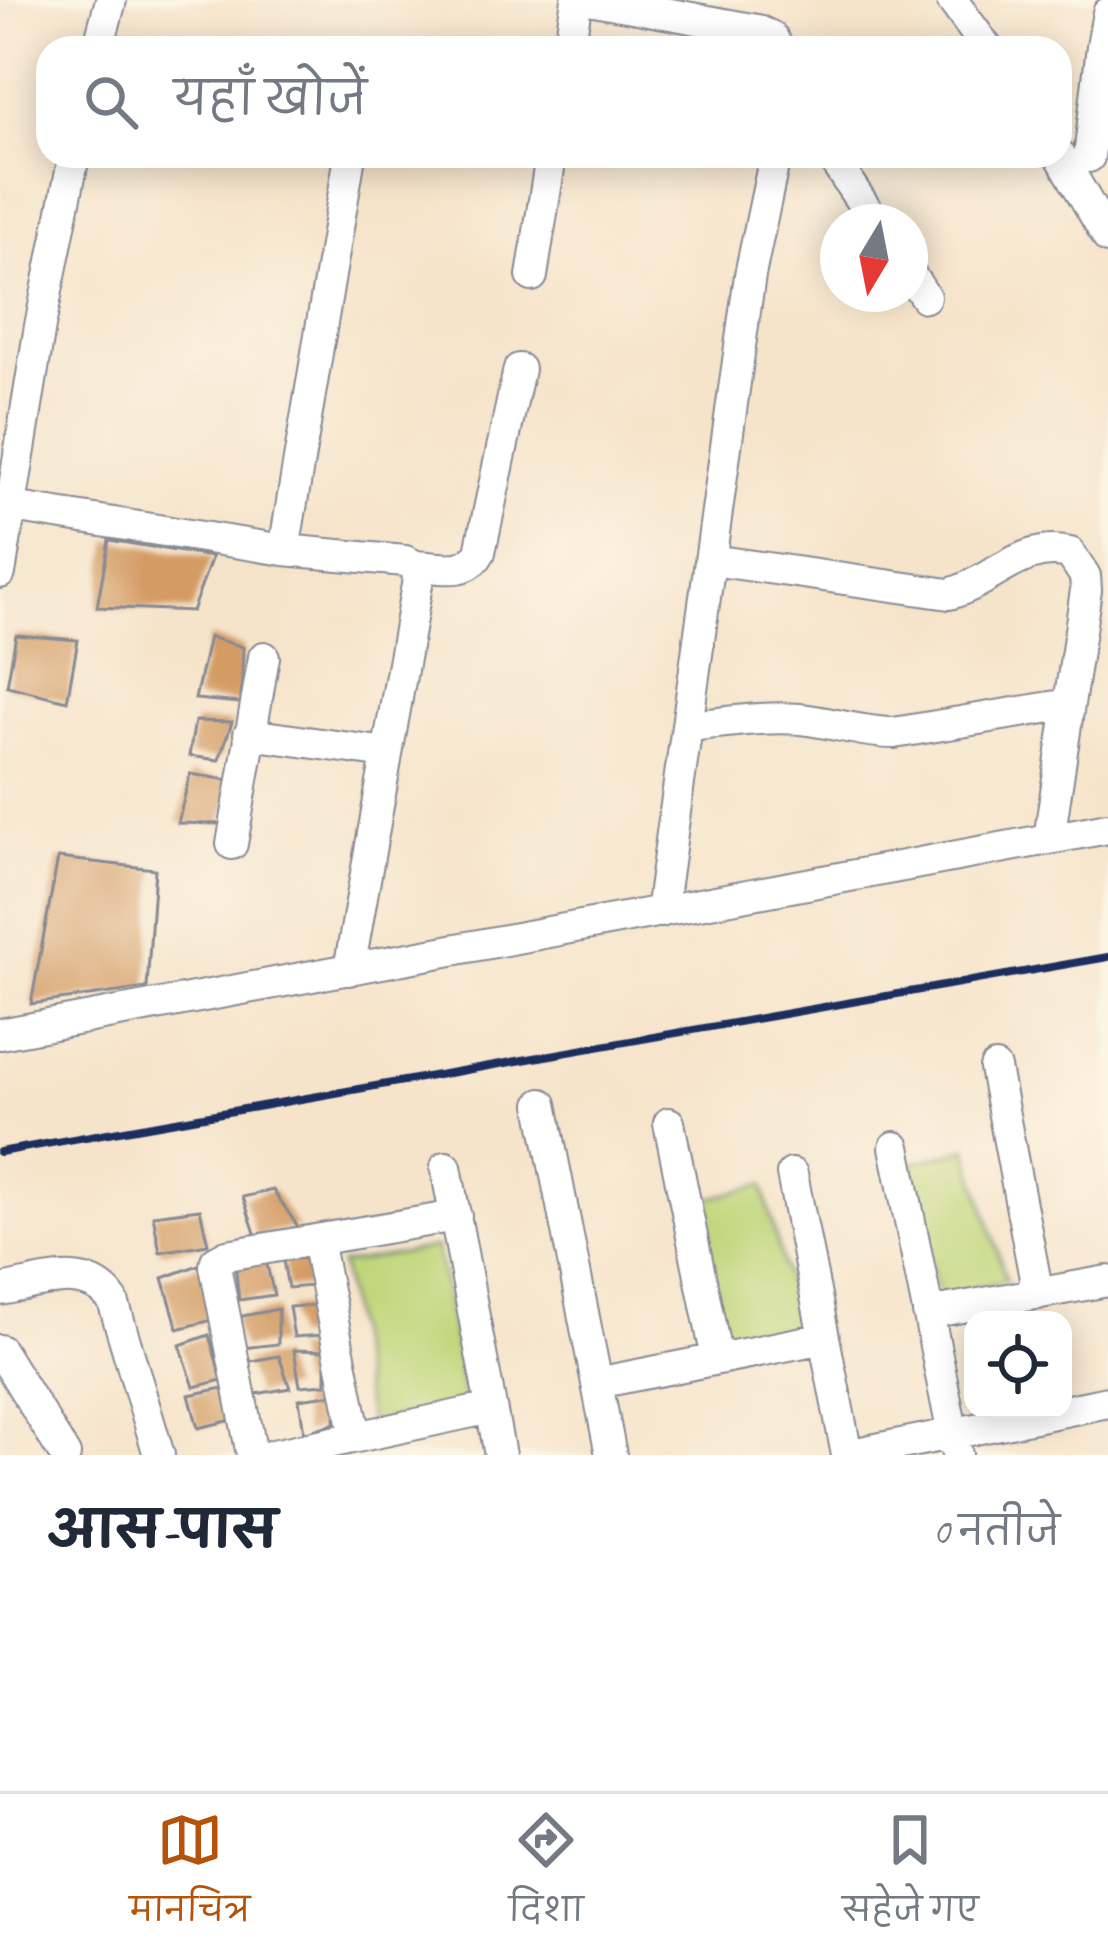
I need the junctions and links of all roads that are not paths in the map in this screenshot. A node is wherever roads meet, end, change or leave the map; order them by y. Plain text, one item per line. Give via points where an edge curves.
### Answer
1 (111, 0) edge
2 (577, 0) edge
3 (594, 0) edge
4 (952, 0) edge
5 (1108, 13) edge
6 (101, 36) edge
7 (571, 36) edge
8 (770, 36) edge
9 (978, 36) edge
10 (1105, 47) edge
11 (1079, 157) edge
12 (72, 168) edge
13 (348, 168) edge
14 (549, 168) edge
15 (772, 168) edge
16 (839, 168) edge
17 (863, 204) edge
18 (1108, 238) edge
19 (532, 275) dead end
20 (519, 369) dead end
21 (6, 506) edge
22 (284, 550) junction
23 (711, 560) junction
24 (416, 566) junction
25 (0, 573) edge
26 (264, 657) dead end
27 (1069, 704) junction
28 (687, 727) junction
29 (250, 734) junction
30 (387, 753) junction
31 (1108, 828) edge
32 (1048, 839) junction
33 (232, 844) dead end
34 (662, 913) junction
35 (350, 970) junction
36 (0, 1034) edge
37 (995, 1068) dead end
38 (542, 1104) dead end
39 (669, 1123) dead end
40 (895, 1148) dead end
41 (446, 1167) dead end
42 (792, 1174) dead end
43 (456, 1216) junction
44 (317, 1240) junction
45 (1108, 1281) edge
46 (0, 1290) edge
47 (1038, 1294) junction
48 (928, 1313) junction
49 (824, 1338) junction
50 (0, 1350) edge
51 (717, 1359) junction
52 (597, 1383) junction
53 (1108, 1402) edge
54 (491, 1408) junction
55 (356, 1437) junction
56 (955, 1444) edge
57 (65, 1455) edge
58 (159, 1455) edge
59 (252, 1455) edge
60 (273, 1455) edge
61 (500, 1455) edge
62 (611, 1455) edge
63 (847, 1455) edge

1 - 6 street
2 - 7 street
3 - 8 street
4 - 9 street
5 - 10 street
10 - 11 street
11 - 18 street
12 - 21 street
13 - 22 street
14 - 19 street
15 - 23 street
16 - 17 street
20 - 24 street via 476,561
21 - 22 street
21 - 25 street
22 - 24 street
23 - 27 street via 949,595 1034,550 1070,553 1086,590
23 - 28 street
24 - 30 street
26 - 29 street
27 - 28 street via 894,733 778,718
27 - 32 street
28 - 34 street
29 - 30 street
29 - 33 street
30 - 35 street
31 - 32 street
32 - 34 street
34 - 35 street
35 - 36 street
37 - 47 street
38 - 52 street
39 - 51 street
40 - 48 street
41 - 43 street
42 - 49 street
43 - 44 street
43 - 54 street
44 - 55 street
44 - 59 street via 226,1255 214,1266
45 - 47 street
46 - 58 street via 77,1277 105,1290
47 - 48 street
48 - 56 street
49 - 51 street
49 - 63 street
50 - 57 street
51 - 52 street
52 - 62 street
53 - 56 street
54 - 55 street
54 - 61 street
55 - 60 street
56 - 63 street

